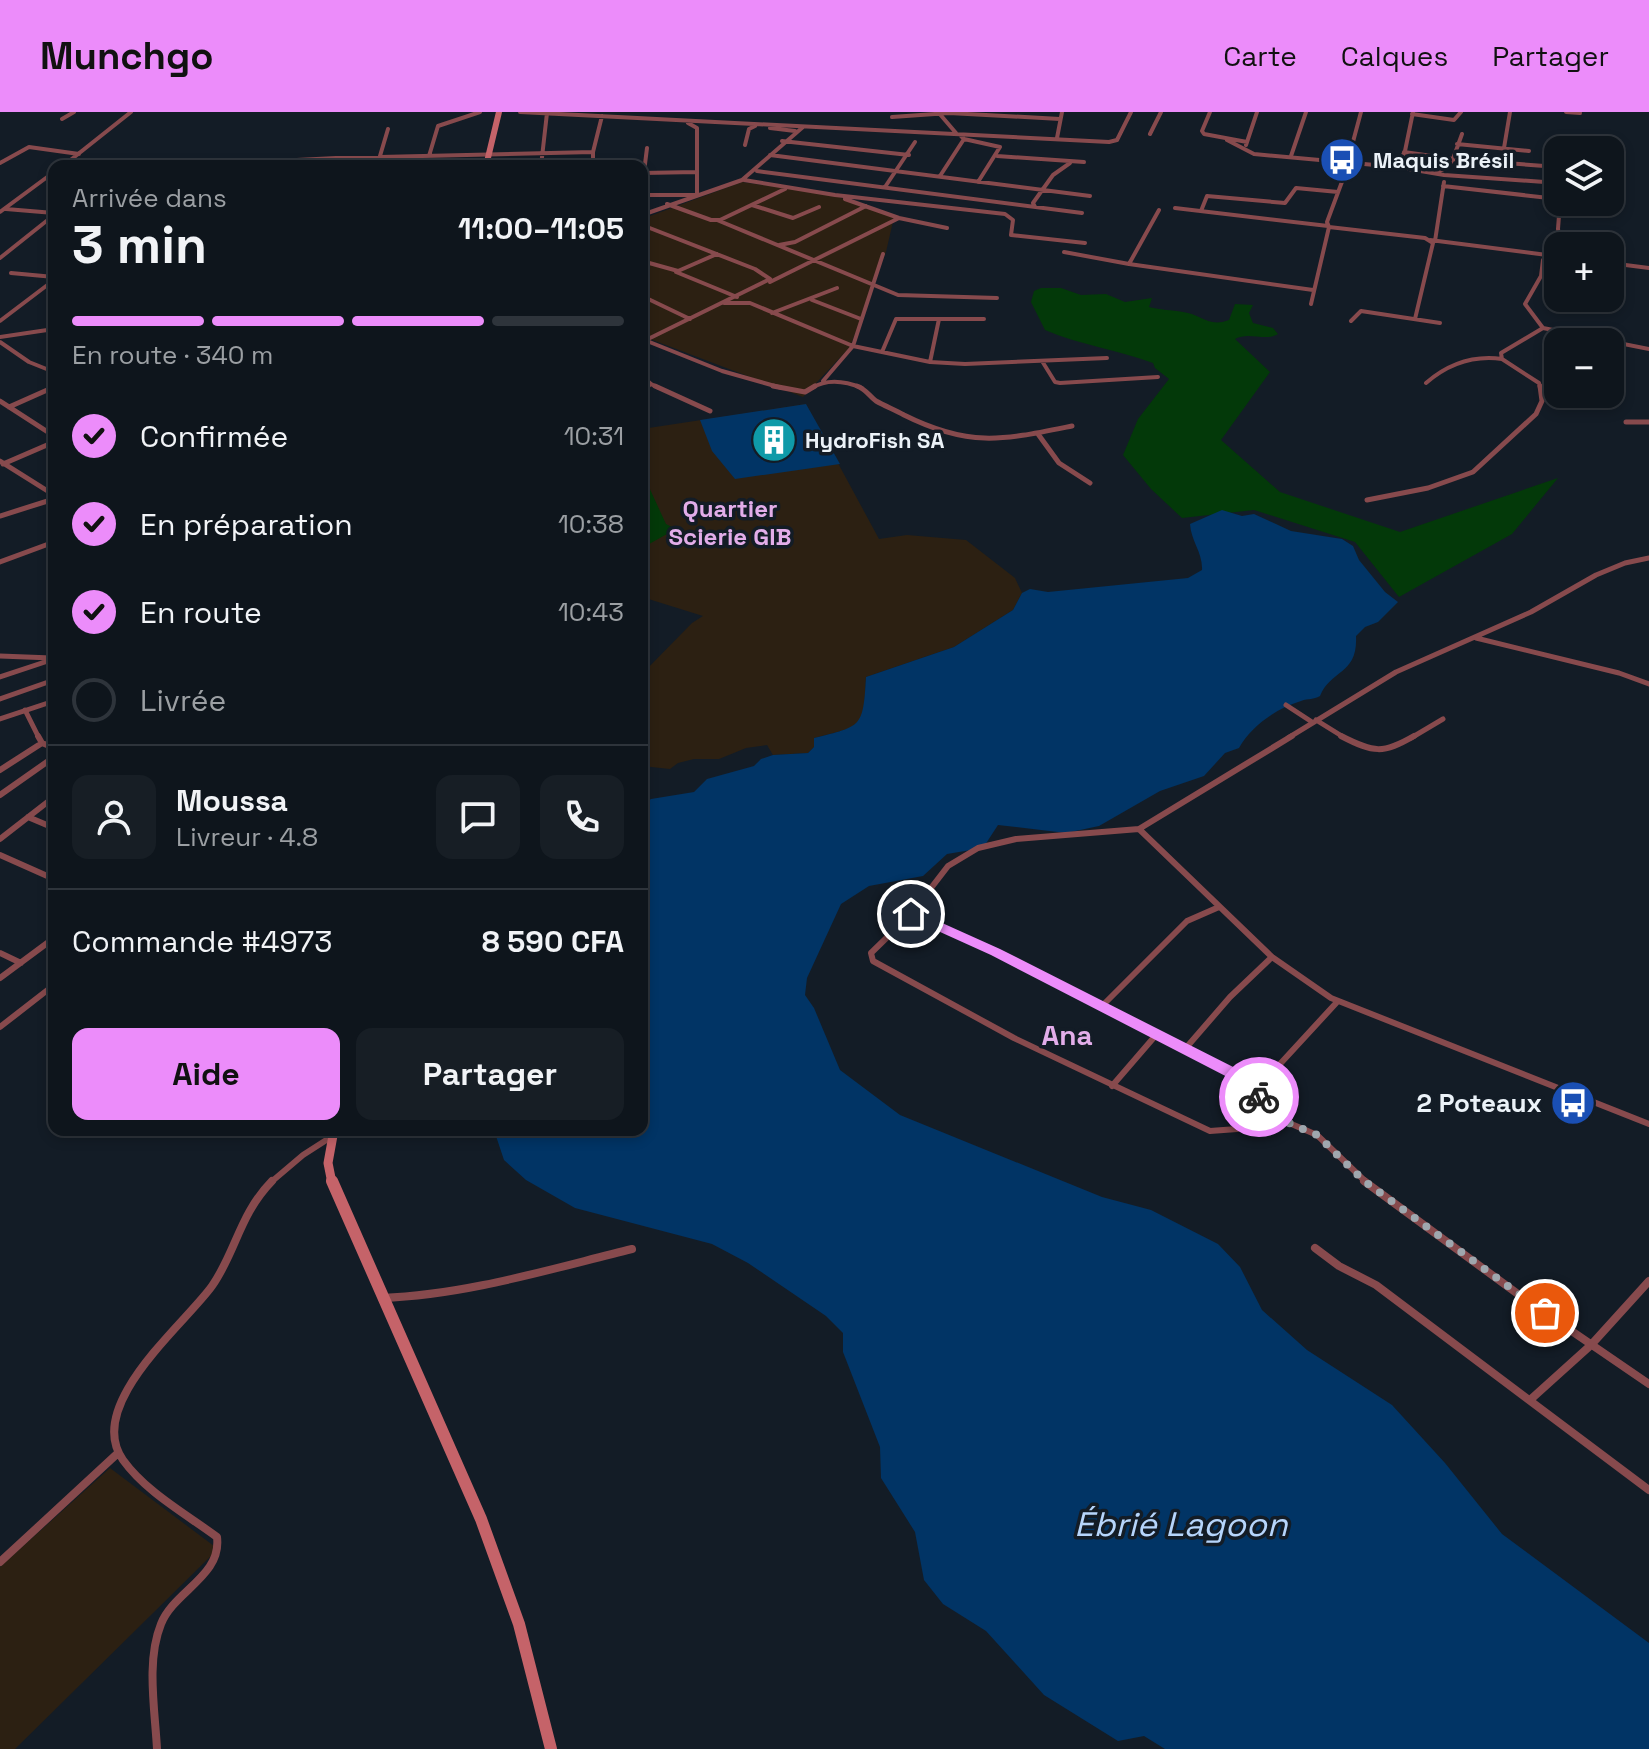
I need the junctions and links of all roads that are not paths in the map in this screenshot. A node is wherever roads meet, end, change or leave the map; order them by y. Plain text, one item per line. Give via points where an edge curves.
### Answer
1 (74, 112) edge
2 (131, 112) edge
3 (480, 112) edge
4 (499, 112) edge
5 (520, 112) edge
6 (639, 112) edge
7 (886, 112) edge
8 (992, 112) edge
9 (1062, 112) edge
10 (1131, 112) edge
11 (1161, 112) edge
12 (1210, 112) edge
13 (1257, 112) edge
14 (1306, 112) edge
15 (1361, 112) edge
16 (1461, 112) edge
17 (1510, 112) edge
18 (1566, 112) edge
19 (547, 113) edge
20 (939, 113) edge
21 (1412, 113) edge
22 (1580, 113) edge
23 (738, 114) edge
24 (983, 115) junction
25 (602, 116) junction
26 (892, 117) junction
27 (634, 118) junction
28 (62, 119) dead end
29 (672, 119) junction
30 (1060, 119) junction
31 (731, 122) junction
32 (804, 126) junction
33 (388, 129) dead end
34 (895, 129) junction
35 (795, 131) junction
36 (957, 133) junction
37 (1150, 134) dead end
38 (1462, 134) dead end
39 (1057, 138) junction
40 (964, 139) junction
41 (1227, 140) junction
42 (782, 141) junction
43 (915, 142) dead end
44 (1247, 142) junction
45 (1457, 144) junction
46 (745, 145) dead end
47 (647, 148) dead end
48 (1245, 148) junction
49 (1504, 148) junction
50 (1529, 151) dead end
51 (593, 152) junction
52 (1404, 152) junction
53 (543, 153) junction
54 (79, 154) junction
55 (489, 154) junction
56 (429, 155) junction
57 (770, 155) junction
58 (909, 155) junction
59 (381, 156) junction
60 (997, 156) junction
61 (1291, 156) junction
62 (1453, 159) junction
63 (71, 160) edge
64 (298, 160) edge
65 (379, 160) edge
66 (428, 160) edge
67 (488, 160) edge
68 (542, 160) edge
69 (593, 160) edge
70 (645, 160) edge
71 (1076, 162) junction
72 (1084, 162) dead end
73 (1346, 162) junction
74 (0, 163) edge
75 (1544, 166) edge
76 (1397, 167) junction
77 (757, 171) junction
78 (648, 172) edge
79 (697, 172) junction
80 (898, 172) junction
81 (1436, 173) junction
82 (1444, 175) junction
83 (48, 176) edge
84 (940, 176) junction
85 (744, 180) junction
86 (978, 182) junction
87 (1544, 182) edge
88 (1443, 186) junction
89 (788, 187) junction
90 (885, 187) junction
91 (1041, 190) junction
92 (1338, 192) junction
93 (648, 195) edge
94 (697, 195) junction
95 (835, 195) junction
96 (1090, 196) dead end
97 (1544, 199) edge
98 (667, 204) junction
99 (752, 205) junction
100 (866, 206) junction
101 (819, 207) dead end
102 (1035, 207) junction
103 (5, 208) junction
104 (1175, 208) dead end
105 (1159, 210) dead end
106 (1201, 211) junction
107 (0, 212) edge
108 (648, 212) edge
109 (48, 213) edge
110 (1082, 213) dead end
111 (899, 218) junction
112 (48, 219) edge
113 (717, 220) junction
114 (1329, 226) junction
115 (648, 227) edge
116 (947, 228) dead end
117 (1433, 240) junction
118 (795, 242) junction
119 (1085, 243) dead end
120 (776, 245) junction
121 (1064, 252) dead end
122 (717, 253) junction
123 (796, 253) junction
124 (883, 254) dead end
125 (1544, 255) edge
126 (0, 258) edge
127 (1544, 259) edge
128 (814, 260) junction
129 (648, 263) edge
130 (1129, 264) junction
131 (1624, 265) edge
132 (1649, 268) edge
133 (672, 271) junction
134 (11, 273) dead end
135 (48, 277) edge
136 (770, 282) junction
137 (48, 283) edge
138 (874, 285) junction
139 (837, 288) dead end
140 (1313, 290) junction
141 (737, 297) junction
142 (997, 298) dead end
143 (648, 299) edge
144 (812, 300) junction
145 (724, 303) junction
146 (1311, 304) dead end
147 (772, 313) junction
148 (690, 319) junction
149 (861, 319) junction
150 (939, 319) junction
151 (984, 319) dead end
152 (1415, 319) junction
153 (0, 321) edge
154 (1351, 321) dead end
155 (1440, 323) dead end
156 (1543, 328) junction
157 (48, 331) edge
158 (648, 339) edge
159 (648, 341) edge
160 (1, 343) edge
161 (853, 346) junction
162 (1649, 349) edge
163 (882, 352) junction
164 (1107, 358) dead end
165 (1502, 359) junction
166 (1042, 361) junction
167 (930, 362) junction
168 (48, 370) edge
169 (1158, 377) dead end
170 (648, 379) edge
171 (823, 381) junction
172 (1426, 383) dead end
173 (651, 384) junction
174 (648, 386) edge
175 (48, 390) edge
176 (0, 401) edge
177 (9, 407) junction
178 (710, 411) dead end
179 (1626, 422) dead end
180 (1649, 422) edge
181 (1072, 426) dead end
182 (1038, 434) junction
183 (48, 435) edge
184 (48, 442) edge
185 (1, 463) edge
186 (1090, 483) dead end
187 (48, 493) edge
188 (48, 499) edge
189 (1367, 500) dead end
190 (0, 516) edge
191 (48, 544) edge
192 (1649, 558) edge
193 (0, 562) edge
194 (1476, 638) junction
195 (0, 656) edge
196 (48, 658) edge
197 (48, 660) edge
198 (0, 677) edge
199 (48, 682) edge
200 (1649, 684) edge
201 (0, 699) edge
202 (48, 703) edge
203 (1286, 705) dead end
204 (25, 710) junction
205 (0, 719) edge
206 (1443, 719) dead end
207 (1314, 721) junction
208 (42, 743) junction
209 (48, 746) edge
210 (0, 757) edge
211 (48, 761) edge
212 (3, 768) edge
213 (0, 795) edge
214 (48, 802) edge
215 (28, 817) junction
216 (48, 825) edge
217 (1139, 829) junction
218 (0, 839) edge
219 (0, 855) edge
220 (48, 876) edge
221 (1219, 907) junction
222 (911, 914) junction
223 (48, 943) edge
224 (0, 953) edge
225 (1272, 957) junction
226 (21, 963) junction
227 (0, 978) edge
228 (48, 990) edge
229 (1338, 1001) junction
230 (1102, 1006) junction
231 (0, 1027) edge
232 (1156, 1035) junction
233 (1185, 1049) junction
234 (1112, 1086) junction
235 (1256, 1090) junction
236 (1266, 1113) junction
237 (1649, 1124) edge
238 (329, 1136) edge
239 (332, 1136) edge
240 (1315, 1248) dead end
241 (632, 1249) dead end
242 (1649, 1281) edge
243 (382, 1298) junction
244 (1591, 1345) junction
245 (1649, 1384) edge
246 (1530, 1400) junction
247 (118, 1453) junction
248 (1649, 1490) edge
249 (0, 1562) edge
250 (157, 1749) edge
251 (551, 1749) edge

1 - 28 street
2 - 54 street
3 - 56 street via 438,126
4 - 55 street
5 - 19 street
6 - 27 street
7 - 26 street
8 - 24 street
9 - 30 street
10 - 39 street via 1114,141
11 - 37 street
12 - 41 street via 1202,131
13 - 44 street
14 - 61 street
15 - 73 street
16 - 21 street via 1454,120
17 - 49 street
18 - 22 street
19 - 25 street
19 - 53 street
20 - 24 street
20 - 26 street
20 - 36 street
21 - 52 street
23 - 31 street
24 - 30 street
25 - 27 street
25 - 51 street
26 - 34 street
27 - 29 street
29 - 31 street
29 - 79 street via 697,128
30 - 39 street
31 - 32 street
32 - 34 street
32 - 35 street
33 - 59 street
34 - 36 street
35 - 42 street
35 - 46 street via 751,127
36 - 39 street
36 - 40 street
38 - 45 street
40 - 60 street via 1000,147
40 - 84 street
41 - 44 street
41 - 48 street
42 - 57 street
42 - 58 street
43 - 58 street
44 - 48 street
45 - 49 street
45 - 62 street
47 - 70 street
48 - 61 street via 1254,154
49 - 50 street
51 - 53 street
51 - 69 street
52 - 62 street
52 - 76 street
53 - 55 street
53 - 68 street
54 - 63 street
54 - 74 street via 29,147
55 - 56 street
55 - 67 street
56 - 59 street
56 - 66 street
57 - 77 street
57 - 80 street
58 - 80 street
59 - 64 street
59 - 65 street
60 - 71 street
60 - 86 street
61 - 73 street
62 - 75 street
62 - 81 street
71 - 72 street
71 - 91 street via 1059,167
73 - 76 street
73 - 92 street
76 - 81 street
77 - 85 street
77 - 90 street
78 - 79 street
79 - 94 street
80 - 84 street
80 - 90 street
81 - 82 street
82 - 87 street
82 - 88 street
83 - 103 street
84 - 86 street
85 - 89 street
85 - 94 street
86 - 91 street
88 - 97 street
88 - 117 street
89 - 95 street
89 - 99 street
90 - 102 street
91 - 96 street
91 - 102 street
92 - 106 street via 1296,188 1285,203 1207,196
92 - 114 street
93 - 94 street
94 - 98 street
95 - 100 street
95 - 119 street via 1005,214 1013,220 1011,235
98 - 108 street
98 - 113 street
99 - 101 street via 793,218
99 - 113 street
100 - 111 street
100 - 118 street
102 - 110 street
103 - 107 street
103 - 109 street
104 - 106 street
105 - 130 street
106 - 114 street
111 - 116 street
111 - 128 street
112 - 126 street
113 - 120 street
114 - 117 street
114 - 140 street
115 - 122 street
117 - 125 street
117 - 152 street
118 - 120 street
118 - 123 street
120 - 123 street
121 - 130 street
122 - 133 street
122 - 136 street via 768,275
123 - 128 street
124 - 138 street
127 - 156 street via 1525,304
128 - 136 street
128 - 138 street
129 - 133 street
130 - 140 street
131 - 132 street
133 - 141 street
134 - 135 street
136 - 141 street
137 - 153 street
138 - 142 street via 908,296
138 - 149 street
139 - 144 street
140 - 146 street
141 - 145 street
143 - 148 street
144 - 147 street
144 - 149 street
145 - 147 street via 750,303
145 - 148 street
147 - 161 street
148 - 158 street
149 - 161 street
150 - 151 street
150 - 163 street via 896,319
150 - 167 street
152 - 154 street via 1358,311
152 - 155 street
156 - 162 street
156 - 165 street via 1501,353
157 - 160 street
159 - 171 street via 773,387 805,392
160 - 168 street
161 - 163 street
161 - 171 street
163 - 167 street
164 - 166 street
165 - 172 street via 1487,356 1445,367
165 - 189 street via 1539,383 1544,403 1540,412 1467,475 1423,492
166 - 167 street
166 - 169 street via 1060,383
170 - 173 street
171 - 182 street via 865,389 873,399 936,431 982,440
173 - 174 street
173 - 178 street
175 - 177 street
176 - 177 street
177 - 183 street
179 - 180 street
181 - 182 street
182 - 186 street via 1059,463
184 - 185 street
185 - 187 street
188 - 190 street
191 - 193 street
192 - 194 street via 1596,575
194 - 200 street
194 - 207 street via 1396,672
195 - 196 street
197 - 198 street
199 - 201 street
202 - 204 street
203 - 207 street
204 - 205 street
204 - 208 street
206 - 207 street via 1388,751 1340,736
207 - 217 street
208 - 209 street
208 - 212 street
210 - 212 street
211 - 213 street
214 - 215 street
215 - 216 street
215 - 218 street
217 - 221 street
217 - 222 street via 1016,839 978,848 948,866
219 - 220 street
221 - 225 street
221 - 230 street via 1187,921
222 - 230 street
222 - 234 street via 871,953 873,961
223 - 226 street
224 - 226 street
225 - 229 street
225 - 233 street
226 - 227 street
228 - 231 street
229 - 235 street
229 - 237 street
230 - 232 street
232 - 233 street
232 - 234 street
233 - 235 street
234 - 236 street via 1210,1131 1237,1129
235 - 236 street
236 - 244 street via 1317,1135 1364,1181
238 - 247 street via 291,1161 259,1195 214,1282 124,1395 116,1425
239 - 243 street via 332,1182
240 - 246 street via 1376,1285
241 - 243 street via 508,1279
242 - 244 street
243 - 251 street via 486,1533 525,1644
244 - 245 street
244 - 246 street
246 - 248 street
247 - 249 street
247 - 250 street via 219,1543 214,1561 160,1622

